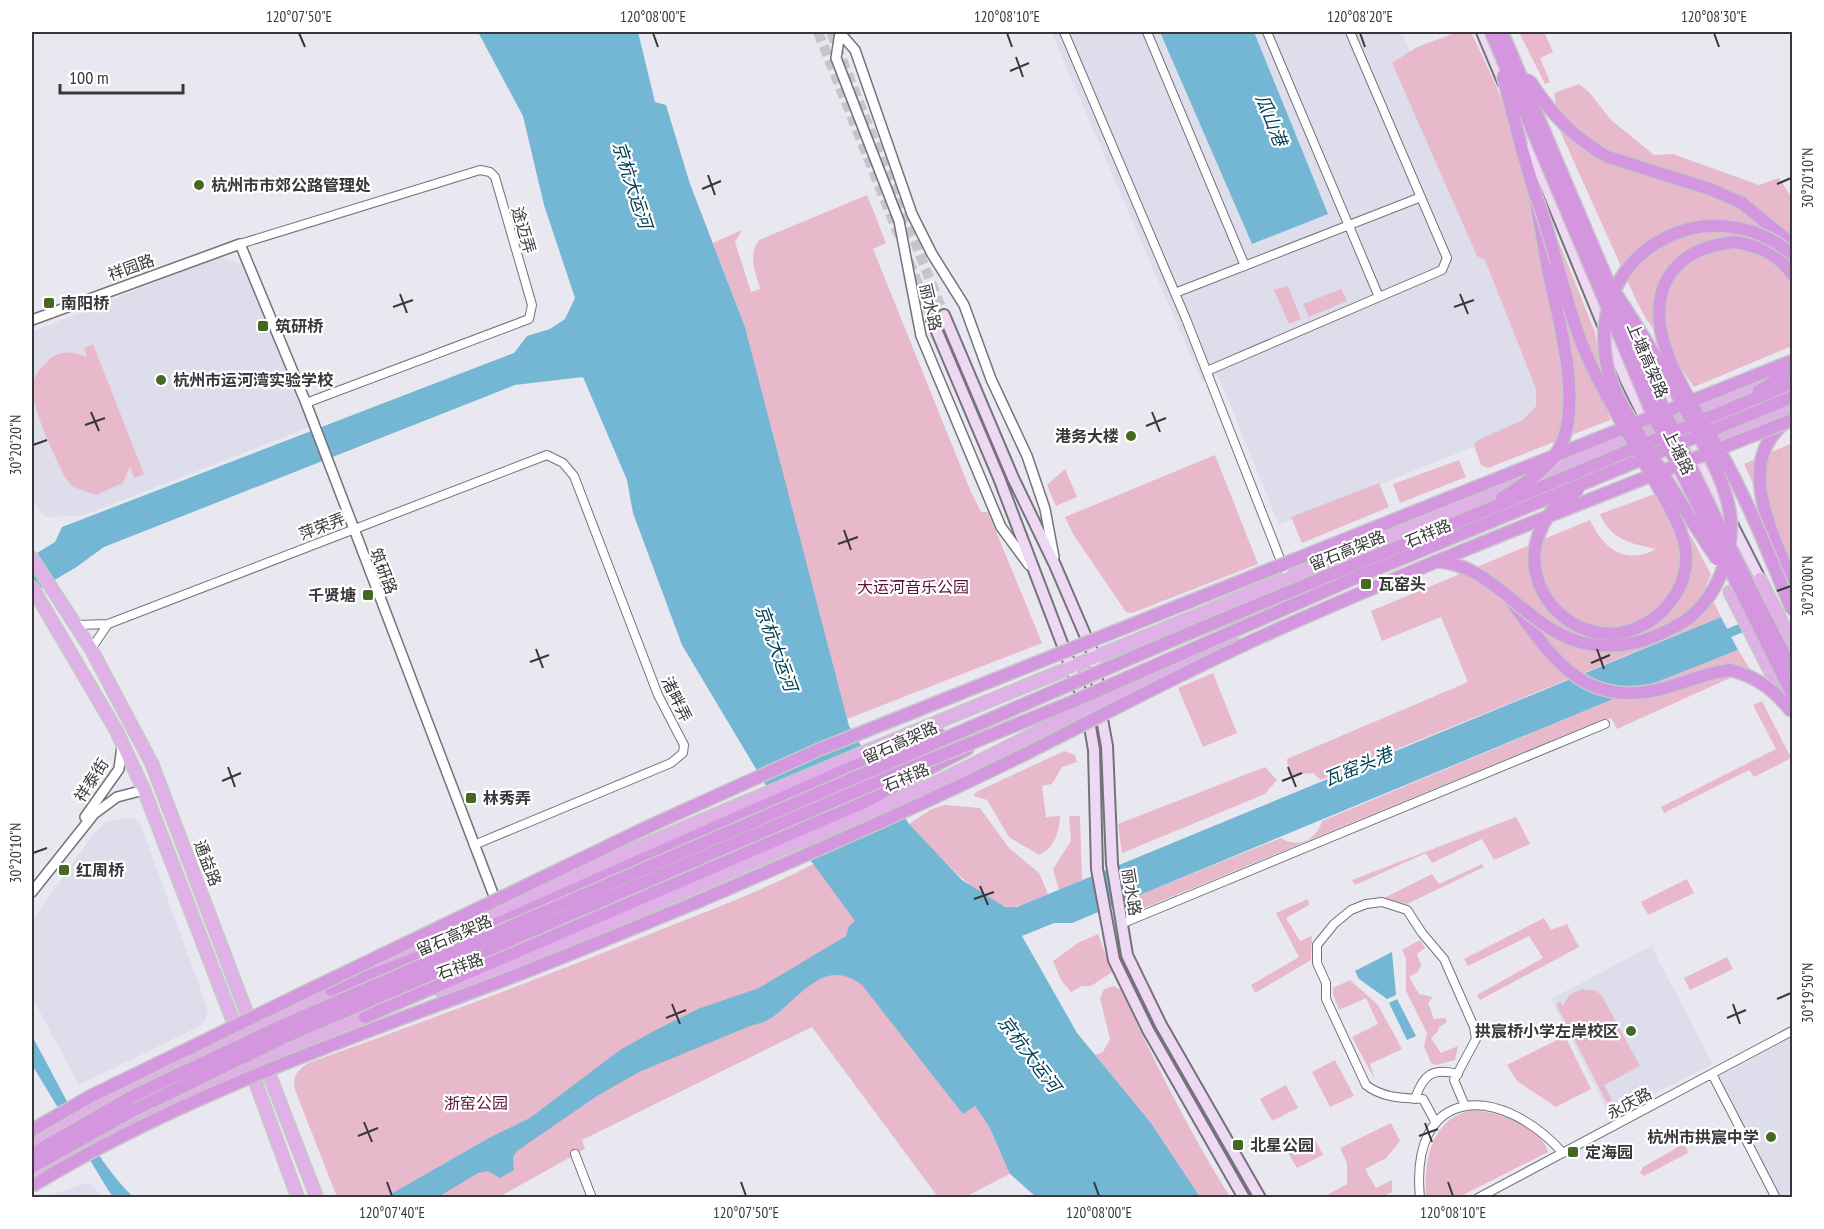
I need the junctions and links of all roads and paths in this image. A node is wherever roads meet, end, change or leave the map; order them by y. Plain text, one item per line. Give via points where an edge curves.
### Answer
1 (840, 32) edge
2 (1064, 32) edge
3 (1147, 32) edge
4 (1267, 32) edge
5 (1350, 32) edge
6 (1482, 32) edge
7 (1498, 33) edge
8 (1508, 47) junction
9 (1534, 191) junction
10 (1420, 197) junction
11 (1348, 225) junction
12 (240, 244) junction
13 (1792, 244) edge
14 (1792, 254) edge
15 (1245, 266) junction
16 (1792, 274) edge
17 (1608, 282) junction
18 (1175, 293) junction
19 (1379, 297) junction
20 (944, 315) tunnel mouth
21 (32, 320) edge
22 (932, 320) tunnel mouth
23 (1792, 362) edge
24 (1207, 371) junction
25 (1792, 372) edge
26 (1792, 383) edge
27 (1792, 397) edge
28 (306, 403) junction
29 (1742, 403) junction
30 (1792, 405) edge
31 (1678, 418) junction
32 (1792, 419) edge
33 (1645, 432) junction
34 (1692, 445) junction
35 (547, 455) joint
36 (1663, 456) junction
37 (1594, 478) junction
38 (1472, 517) junction
39 (352, 529) junction
40 (32, 558) edge
41 (1055, 565) junction
42 (1035, 573) junction
43 (1287, 577) junction
44 (1760, 579) joint
45 (1350, 580) junction
46 (1792, 582) edge
47 (34, 590) edge
48 (1735, 592) junction
49 (1506, 596) junction
50 (1792, 610) edge
51 (108, 624) junction
52 (76, 625) junction
53 (1792, 643) edge
54 (91, 650) junction
55 (1095, 658) junction
56 (1070, 667) junction
57 (1792, 669) edge
58 (1792, 694) edge
59 (1099, 703) junction
60 (1086, 709) junction
61 (1004, 713) junction
62 (1792, 713) edge
63 (1605, 724) dead end
64 (994, 734) junction
65 (121, 741) junction
66 (144, 790) junction
67 (78, 832) junction
68 (474, 845) junction
69 (166, 846) junction
70 (191, 865) junction
71 (32, 892) edge
72 (499, 909) junction
73 (1121, 924) junction
74 (331, 990) junction
75 (365, 1017) junction
76 (252, 1027) junction
77 (1792, 1031) edge
78 (238, 1034) junction
79 (262, 1058) junction
80 (249, 1063) junction
81 (1458, 1074) junction
82 (1712, 1074) junction
83 (1416, 1099) junction
84 (1465, 1106) junction
85 (1436, 1124) junction
86 (32, 1130) edge
87 (32, 1141) edge
88 (1563, 1153) junction
89 (32, 1154) edge
90 (575, 1154) dead end
91 (32, 1167) edge
92 (32, 1175) edge
93 (32, 1186) edge
94 (298, 1197) edge
95 (316, 1197) edge
96 (592, 1197) edge
97 (1244, 1197) edge
98 (1260, 1197) edge
99 (1420, 1197) edge
100 (1478, 1197) edge
101 (1776, 1197) edge

1 - 41 street, 丽水路 via 855,50 912,214 964,305 1027,456 1046,509
1 - 42 street, 丽水路 via 836,58 899,221 921,336 1001,527
2 - 18 street
3 - 15 street
4 - 11 street
5 - 10 street
6 - 33 main road, 上塘路
7 - 8 highway, 上塘高架路, bridge
7 - 9 highway, bridge
7 - 31 main road, 上塘路 via 1595,251
7 - 48 highway, 上塘高架路, bridge via 1653,416
8 - 13 highway, bridge via 1538,95 1579,140 1623,164 1742,202
8 - 17 highway, 上塘高架路, bridge
9 - 37 highway, bridge via 1592,367 1684,540 1683,576 1668,607 1644,625 1619,634 1584,630 1562,617 1546,599 1539,580 1536,556 1540,529 1556,506
9 - 38 highway, bridge via 1569,385 1566,434 1555,455 1532,478
10 - 11 street
10 - 19 street via 1447,258 1442,270
11 - 15 street
11 - 19 street
12 - 21 street, 祥园路
12 - 28 street, 筑研路
12 - 28 street, 途迈弄 via 480,170 495,177 532,305 529,319
14 - 33 highway, bridge via 1752,231 1699,226 1649,246 1629,266 1616,284 1604,333 1606,362 1615,389
15 - 18 street
16 - 50 highway, bridge via 1778,258 1754,245 1713,245 1692,253 1676,266 1661,297 1658,322 1665,347 1730,468
17 - 49 highway, bridge via 1635,321 1716,469 1730,515 1724,566 1710,594 1690,617 1668,632 1640,643 1610,646 1579,642 1547,626
17 - 57 highway, 上塘高架路, bridge via 1722,536
18 - 24 street
19 - 24 street
20 - 41 main road, 丽水路 via 1013,478
22 - 42 main road, 丽水路
23 - 29 highway, bridge via 1782,376
23 - 86 highway, 留石高架路, bridge via 818,750 315,987 91,1096
24 - 43 street
25 - 31 main road, 石祥路
26 - 29 highway, 留石高架路, bridge
27 - 37 highway, 留石高架路, bridge
28 - 39 street, 筑研路
29 - 38 highway, 留石高架路, bridge
30 - 34 main road, 石祥路
31 - 33 main road, 石祥路
31 - 34 main road, 上塘路
32 - 46 highway, bridge via 1768,443 1758,484
32 - 93 highway, bridge via 1451,554 1324,609 1219,656 966,782 610,939 260,1072 137,1127
33 - 36 main road, 上塘路
33 - 43 main road, 石祥路
33 - 48 highway, bridge via 1693,524
34 - 36 main road, 石祥路
34 - 44 main road, 上塘路
35 - 39 street, 萍荣弄
35 - 68 street, 渚畔弄 via 563,463 574,476 658,695 684,745 683,753 671,763
36 - 48 main road, 上塘路
36 - 59 main road, 石祥路 via 1296,608 1150,675
37 - 45 highway, 留石高架路, bridge
38 - 61 highway, 留石高架路, bridge
39 - 51 street, 萍荣弄
39 - 68 street, 筑研路
40 - 52 main road, 通益路
41 - 55 main road, 丽水路
42 - 56 main road, 丽水路
43 - 55 main road, 石祥路
44 - 53 main road, 上塘路
45 - 49 highway, bridge via 1412,562 1444,562 1475,572
45 - 64 highway, 留石高架路, bridge
47 - 65 main road, 通益路
48 - 58 highway, 上塘高架路, bridge
48 - 62 main road, 上塘路
49 - 62 highway, bridge via 1544,647 1568,672 1592,686 1639,693 1731,670 1761,682
51 - 52 street, 萍荣弄
51 - 54 street
52 - 54 main road, 通益路
54 - 70 main road, 通益路 via 153,764
55 - 56 main road, 石祥路
55 - 59 main road, 丽水路
56 - 60 main road, 丽水路
56 - 72 main road, 石祥路
59 - 60 main road, 石祥路
59 - 73 main road, 丽水路 via 1107,746 1112,864
60 - 75 main road, 石祥路 via 916,790 515,964
60 - 97 main road, 丽水路 via 1094,750 1097,869 1114,960 1148,1030
61 - 74 highway, bridge via 852,767 433,952
61 - 89 highway, 留石高架路, bridge via 268,1032 133,1096
63 - 73 street
64 - 75 highway, bridge via 862,802
64 - 91 highway, 留石高架路, bridge via 285,1037 139,1107
65 - 66 main road, 通益路
65 - 67 street, 祥泰街 via 120,769 80,822
66 - 67 street, 祥泰街 via 117,797
66 - 69 main road, 通益路
67 - 71 street, 祥泰街
68 - 72 street, 筑研路
69 - 70 main road
69 - 78 main road, 通益路
70 - 76 main road, 通益路
72 - 74 main road, 石祥路
73 - 98 main road, 丽水路 via 1127,955 1161,1025
74 - 76 main road, 石祥路
75 - 79 main road, 石祥路
76 - 78 main road, 石祥路
76 - 79 main road, 通益路
77 - 82 street, 永庆路
78 - 80 main road, 通益路
78 - 87 main road, 石祥路
79 - 80 main road, 石祥路
79 - 95 main road, 通益路
80 - 92 main road, 石祥路
80 - 94 main road, 通益路
81 - 83 street via 1429,1075 1420,1083
81 - 83 street via 1476,1039 1444,959 1407,910 1382,902 1351,910 1317,945 1326,999 1366,1085 1382,1094
81 - 84 street via 1454,1080
82 - 88 street, 永庆路
82 - 101 street
83 - 85 street via 1422,1099
84 - 85 street via 1454,1108
84 - 88 street via 1488,1104 1517,1115
85 - 99 street via 1422,1152
88 - 100 street, 永庆路
90 - 96 street

